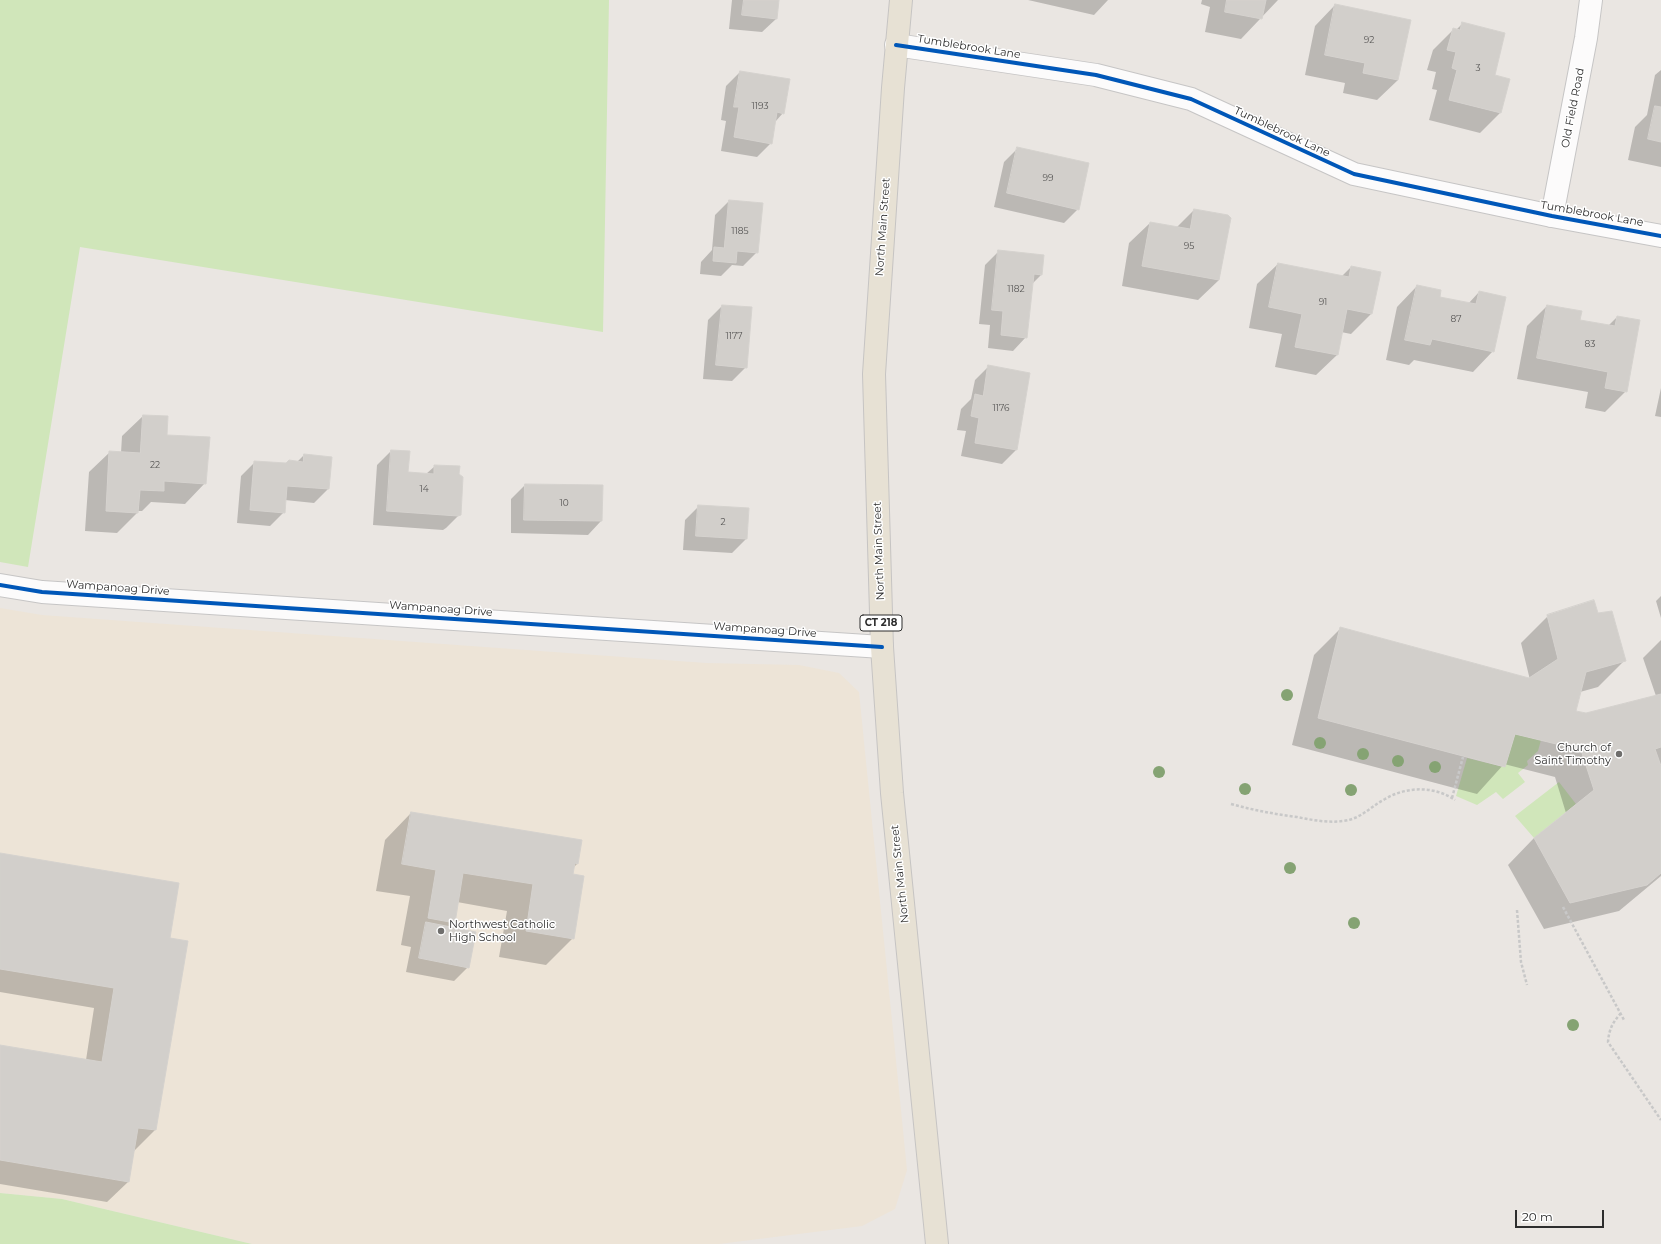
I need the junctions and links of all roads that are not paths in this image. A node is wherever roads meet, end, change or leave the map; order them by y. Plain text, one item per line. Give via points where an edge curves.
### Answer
1 (901, 0) edge
2 (1591, 0) edge
3 (896, 45) junction
4 (1552, 216) junction
5 (1661, 236) edge
6 (0, 585) edge
7 (882, 647) junction
8 (937, 1244) edge

1 - 3 main road, North Main Street / CT 218
2 - 4 street, Old Field Road
3 - 4 street, Tumblebrook Lane via 1096,75 1191,99 1354,174
3 - 7 main road, North Main Street / CT 218 via 874,374
4 - 5 street, Tumblebrook Lane
6 - 7 street, Wampanoag Drive via 42,592
7 - 8 main road, North Main Street / CT 218 via 892,793

